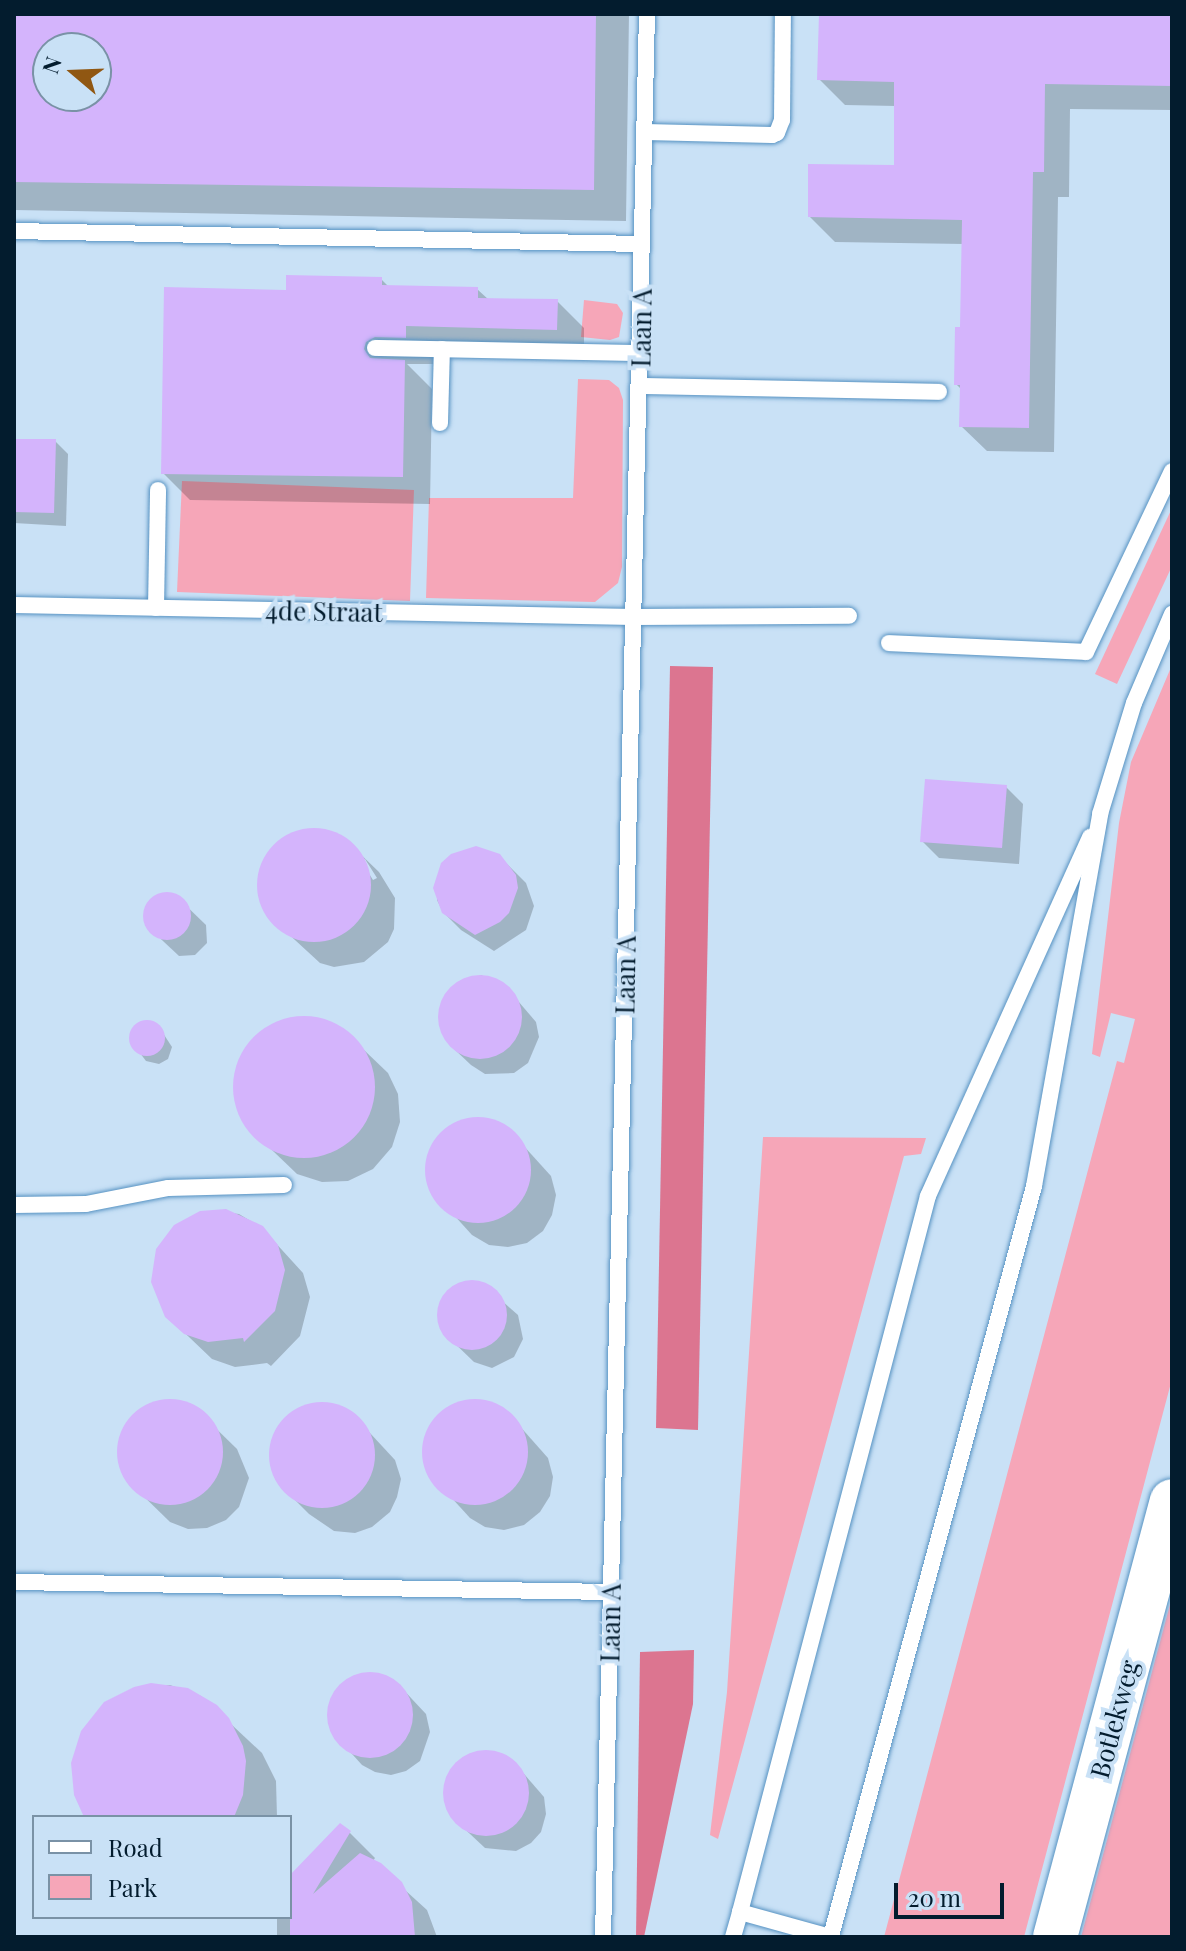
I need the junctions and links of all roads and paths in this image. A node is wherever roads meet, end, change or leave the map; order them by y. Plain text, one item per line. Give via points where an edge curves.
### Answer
1 (647, 14) edge
2 (783, 14) edge
3 (645, 132) junction
4 (14, 231) edge
5 (642, 244) junction
6 (375, 348) dead end
7 (442, 349) junction
8 (639, 353) junction
9 (640, 386) junction
10 (939, 392) dead end
11 (440, 423) dead end
12 (1172, 471) edge
13 (158, 490) dead end
14 (14, 605) edge
15 (156, 608) junction
16 (1172, 614) edge
17 (849, 616) dead end
18 (634, 617) junction
19 (889, 643) dead end
20 (1100, 814) junction
21 (284, 1185) dead end
22 (14, 1205) edge
23 (1172, 1501) edge
24 (14, 1582) edge
25 (611, 1592) junction
26 (740, 1912) junction
27 (603, 1937) edge
28 (733, 1937) edge
29 (830, 1937) edge
30 (1055, 1937) edge

1 - 3 lane, Laan A
2 - 3 lane via 782,120 777,133
3 - 5 lane, Laan A
4 - 5 lane
5 - 8 lane, Laan A
6 - 7 lane
7 - 8 lane
7 - 11 lane
8 - 9 lane, Laan A
9 - 10 lane
9 - 18 lane, Laan A
12 - 19 lane via 1086,652
13 - 15 lane
14 - 15 lane, 4de Straat
15 - 18 lane, 4de Straat
16 - 20 lane via 1134,703
17 - 18 lane, 4de Straat
18 - 25 lane, Laan A
20 - 26 lane via 928,1196
20 - 29 lane via 1034,1186
21 - 22 lane via 195,1186 86,1204
23 - 30 main road, Botlekweg
24 - 25 lane
25 - 27 lane, Laan A
26 - 28 lane
26 - 29 lane

